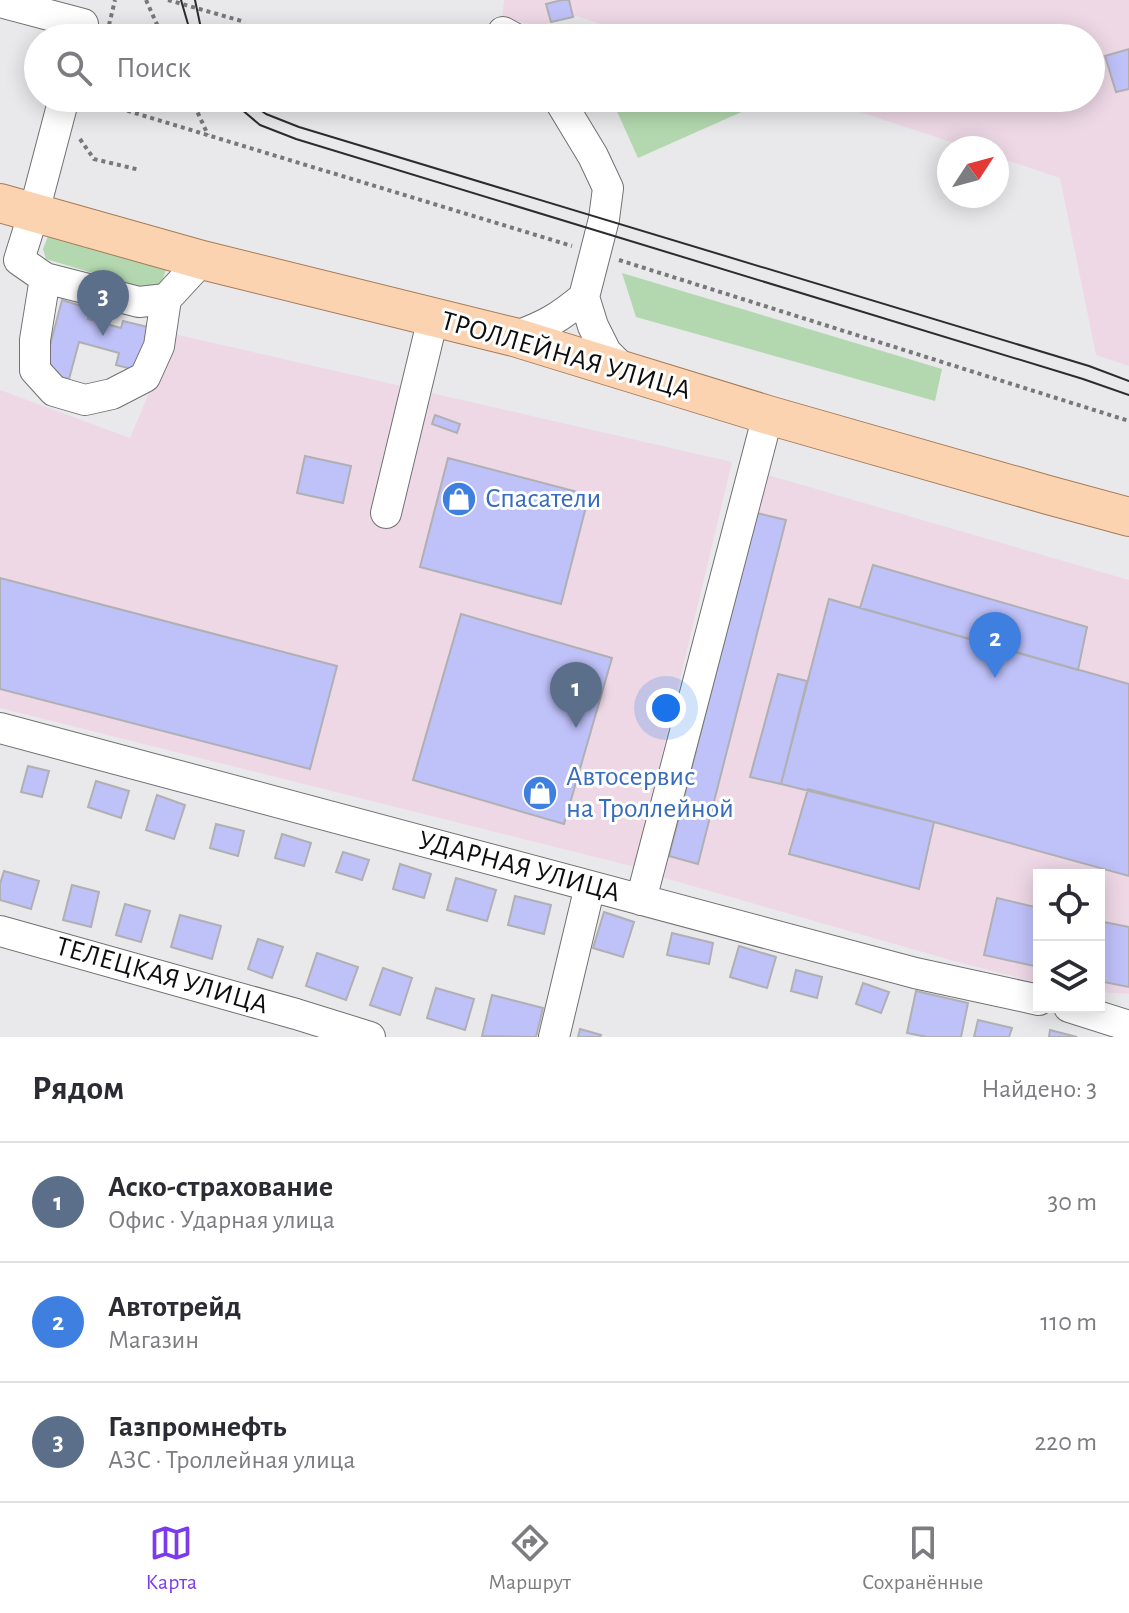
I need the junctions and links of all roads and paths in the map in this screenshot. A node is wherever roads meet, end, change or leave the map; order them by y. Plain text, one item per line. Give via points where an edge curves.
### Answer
1 (115, 0) edge
2 (146, 0) edge
3 (168, 0) edge
4 (0, 2) edge
5 (90, 22) edge
6 (245, 22) dead end
7 (157, 24) edge
8 (58, 112) edge
9 (134, 112) edge
10 (197, 112) edge
11 (566, 112) edge
12 (208, 135) junction
13 (80, 139) dead end
14 (140, 170) dead end
15 (17, 208) edge
16 (595, 253) junction
17 (202, 260) junction
18 (45, 278) junction
19 (584, 297) junction
20 (166, 299) junction
21 (433, 318) junction
22 (514, 337) junction
23 (624, 370) junction
24 (768, 415) junction
25 (1129, 421) edge
26 (386, 513) dead end
27 (1129, 517) edge
28 (0, 728) edge
29 (590, 886) junction
30 (641, 900) junction
31 (0, 931) edge
32 (1033, 999) edge
33 (1088, 1013) edge
34 (1129, 1026) edge
35 (370, 1037) edge
36 (554, 1037) edge

1 - 5 path
2 - 7 path
3 - 6 path
4 - 5 street
8 - 15 street
9 - 12 path
10 - 12 path
11 - 16 street via 608,188
12 - 16 path
13 - 14 path via 94,159
15 - 17 main road, ТРОЛЛЕЙНАЯ УЛИЦА
15 - 18 street via 19,260
16 - 19 street
16 - 25 path
17 - 20 street
17 - 21 main road, ТРОЛЛЕЙНАЯ УЛИЦА
18 - 20 street via 139,302
18 - 20 street via 35,370 54,391 85,400 112,394 145,377 159,346
19 - 22 street via 563,315
19 - 23 street via 606,352
21 - 22 main road, ТРОЛЛЕЙНАЯ УЛИЦА
21 - 26 street
22 - 23 main road, ТРОЛЛЕЙНАЯ УЛИЦА
23 - 24 main road, ТРОЛЛЕЙНАЯ УЛИЦА
24 - 27 main road, ТРОЛЛЕЙНАЯ УЛИЦА
24 - 30 street
28 - 29 street, УДАРНАЯ УЛИЦА
29 - 30 street, УДАРНАЯ УЛИЦА
29 - 36 street
30 - 32 street, УДАРНАЯ УЛИЦА
31 - 35 street, ТЕЛЕЦКАЯ УЛИЦА
33 - 34 street

